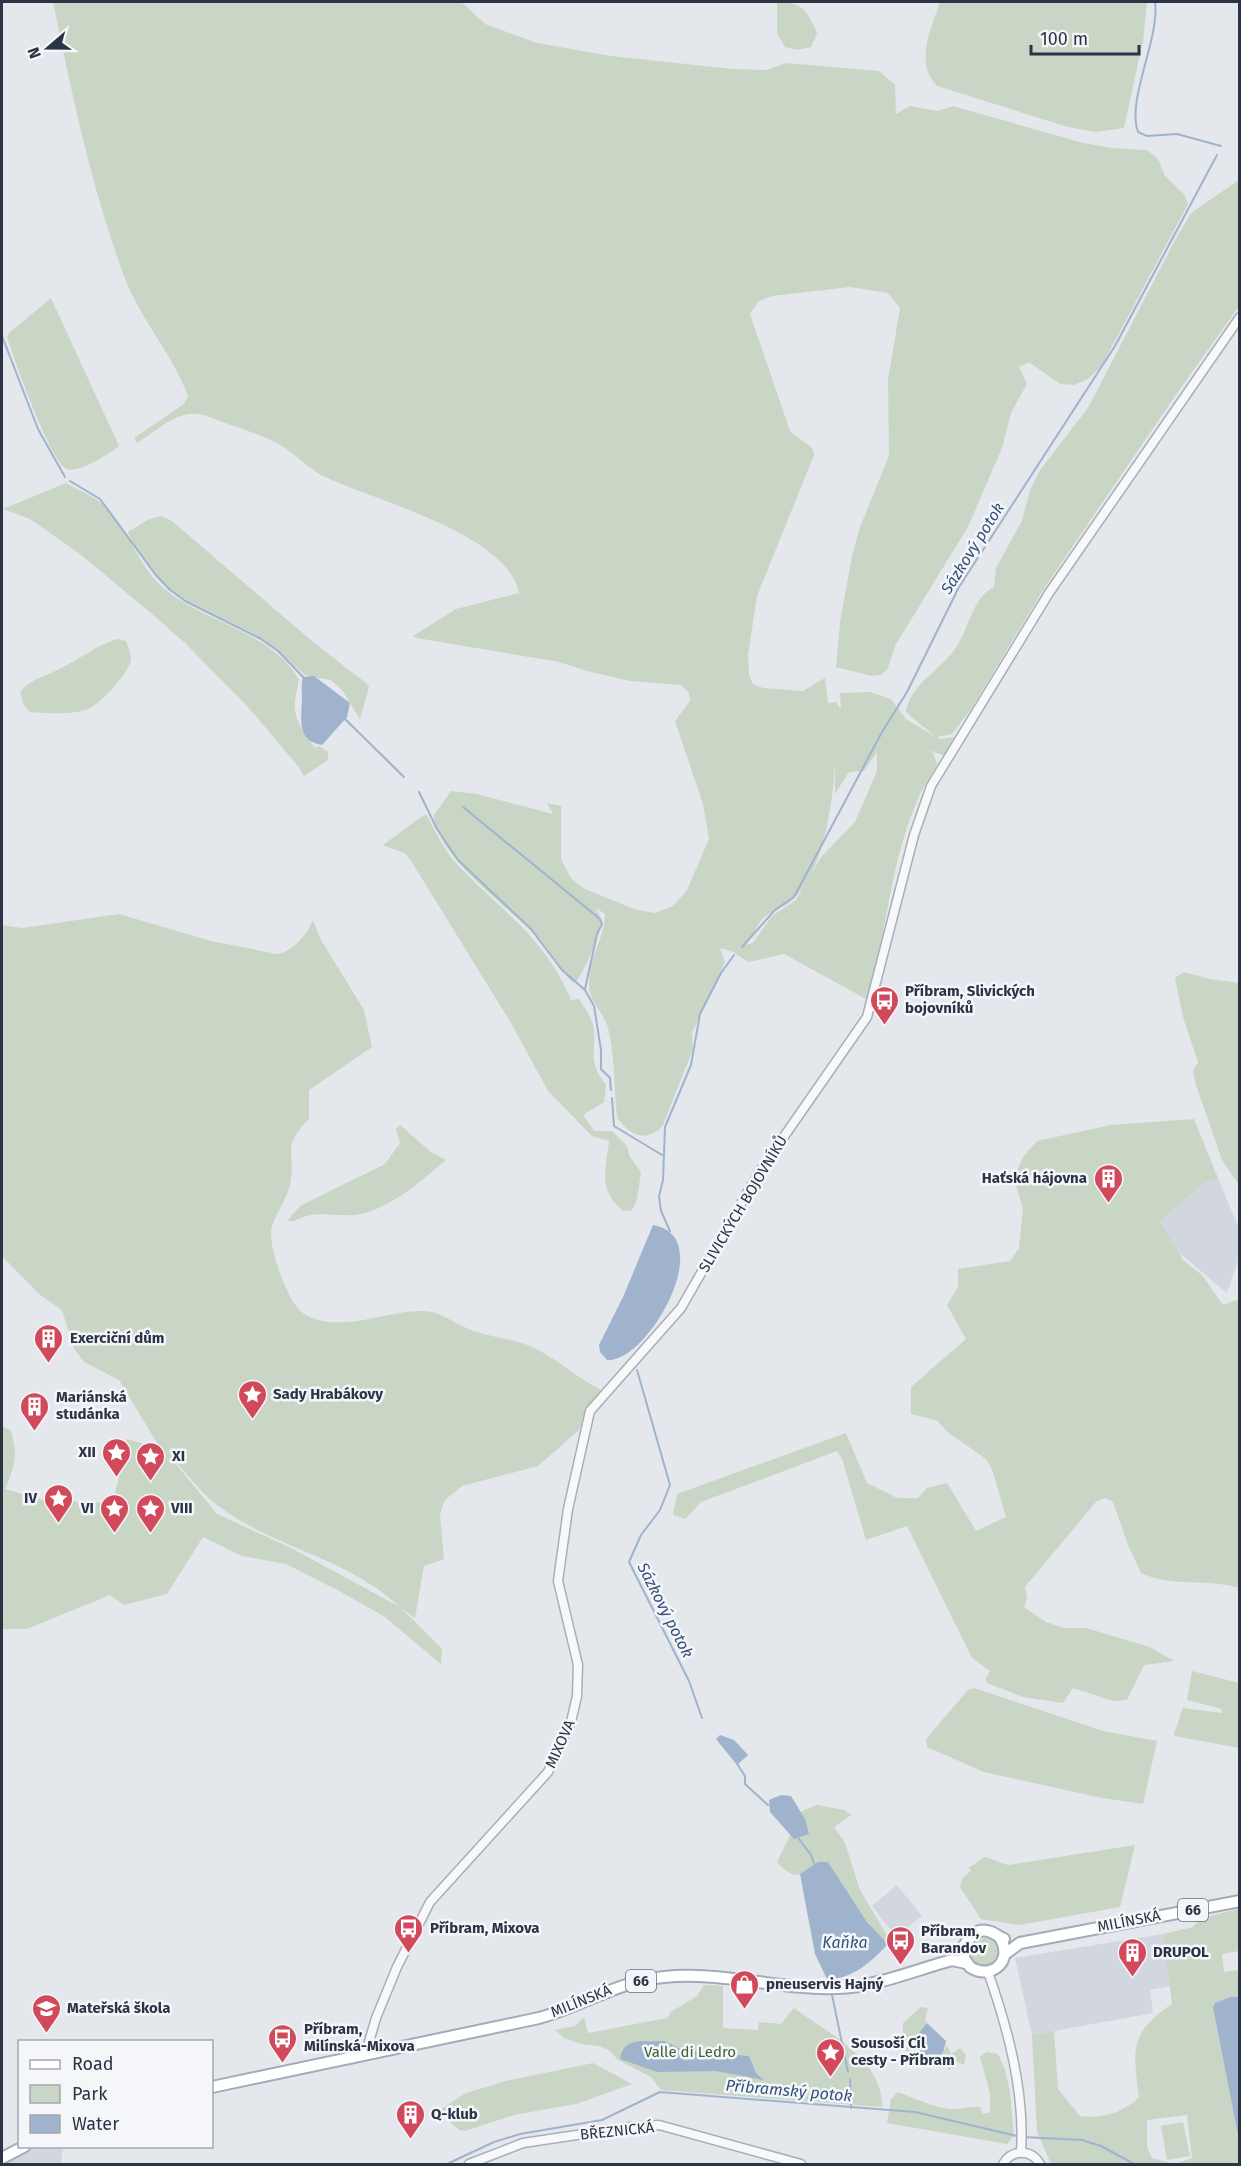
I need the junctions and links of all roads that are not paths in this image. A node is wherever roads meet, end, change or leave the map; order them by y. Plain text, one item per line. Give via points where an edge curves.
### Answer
1 (1239, 317) edge
2 (607, 1389) joint
3 (1239, 1901) edge
4 (1000, 1938) junction
5 (1020, 1943) junction
6 (963, 1947) junction
7 (1005, 1954) junction
8 (952, 1960) junction
9 (966, 1963) junction
10 (988, 1972) junction
11 (366, 2052) junction
12 (213, 2087) edge
13 (21, 2148) edge
14 (1021, 2152) junction
15 (2, 2158) edge
16 (469, 2164) edge
17 (801, 2164) edge
18 (1003, 2164) edge
19 (1040, 2164) edge

1 - 2 street, SLIVICKÝCH BOJOVNÍKŮ via 1049,593 931,786 914,835 880,976 867,1017 851,1045 769,1157 681,1308
2 - 11 street, MIXOVA via 586,1420 559,1565 560,1596 578,1665 572,1722 548,1772 430,1902 376,2018
3 - 5 main road, MILÍNSKÁ / 66
4 - 5 main road, MILÍNSKÁ / 66
4 - 6 main road, MILÍNSKÁ via 990,1931 979,1931
4 - 7 main road
5 - 7 main road, MILÍNSKÁ
6 - 8 main road, MILÍNSKÁ
6 - 9 main road
7 - 10 main road, MILÍNSKÁ via 999,1966
8 - 9 main road, MILÍNSKÁ / 66
8 - 11 main road, MILÍNSKÁ / 66 via 866,1984 835,1988 664,1977 617,1986 539,2018
9 - 10 main road, MILÍNSKÁ via 975,1971
10 - 14 street via 1015,2072
11 - 12 main road, MILÍNSKÁ / 66
13 - 15 main road
14 - 18 street via 1011,2155
14 - 19 street via 1033,2156
16 - 17 street, BŘEZNICKÁ via 523,2143 659,2125

